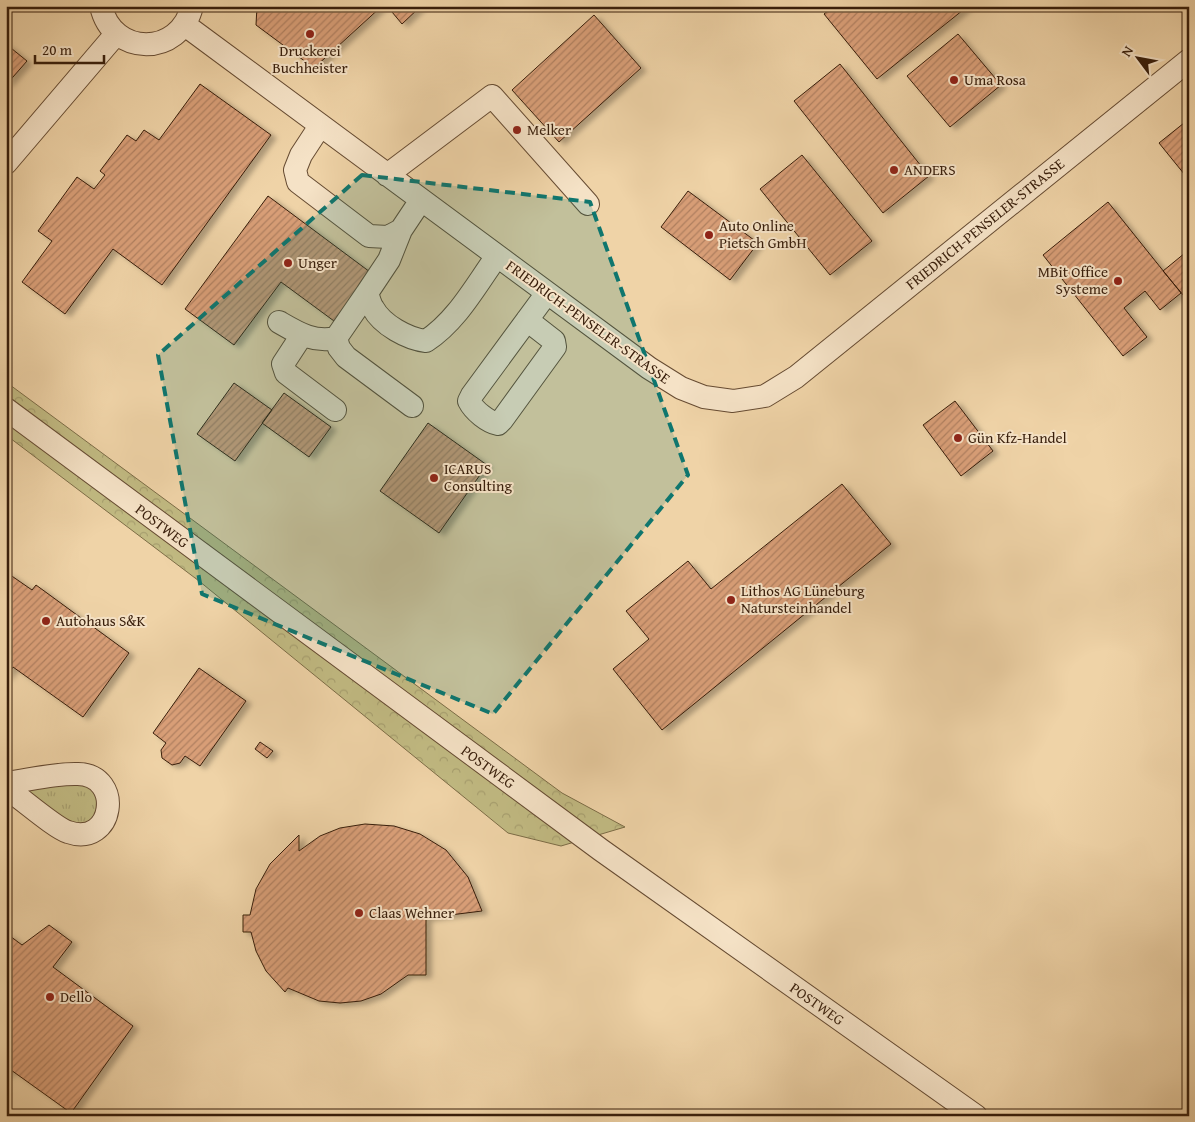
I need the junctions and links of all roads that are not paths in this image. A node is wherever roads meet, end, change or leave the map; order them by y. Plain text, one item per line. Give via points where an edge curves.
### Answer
1 (100, 6) edge
2 (188, 16) edge
3 (116, 34) junction
4 (1189, 60) edge
5 (320, 126) junction
6 (6, 163) edge
7 (387, 175) junction
8 (421, 200) junction
9 (588, 204) dead end
10 (401, 230) junction
11 (497, 256) junction
12 (367, 293) junction
13 (547, 293) junction
14 (527, 320) dead end
15 (279, 322) dead end
16 (302, 335) junction
17 (336, 338) junction
18 (412, 406) dead end
19 (6, 409) edge
20 (336, 410) dead end
21 (6, 783) edge
22 (6, 788) edge
23 (976, 1116) edge

1 - 3 street via 106,22
2 - 3 street via 174,36 152,44 130,42
2 - 5 street, FRIEDRICH-PENSELER-STRASSE
3 - 6 street
4 - 13 street, FRIEDRICH-PENSELER-STRASSE via 796,377 765,396 733,401 704,397 681,388
5 - 7 street, FRIEDRICH-PENSELER-STRASSE
5 - 10 street via 295,170 298,182 369,236 388,237
7 - 8 street, FRIEDRICH-PENSELER-STRASSE
7 - 9 street via 492,96
8 - 10 street
8 - 11 street, FRIEDRICH-PENSELER-STRASSE
10 - 12 street via 389,260
11 - 12 street via 451,320 426,341 412,340 382,318 373,308
11 - 13 street, FRIEDRICH-PENSELER-STRASSE
12 - 17 street
13 - 14 street
15 - 16 street
16 - 17 street via 322,341
16 - 20 street via 282,364 286,373
17 - 18 street via 346,356
19 - 23 street, POSTWEG via 601,850
21 - 22 street via 80,773 99,780 107,794 108,811 101,827 84,835 67,832

